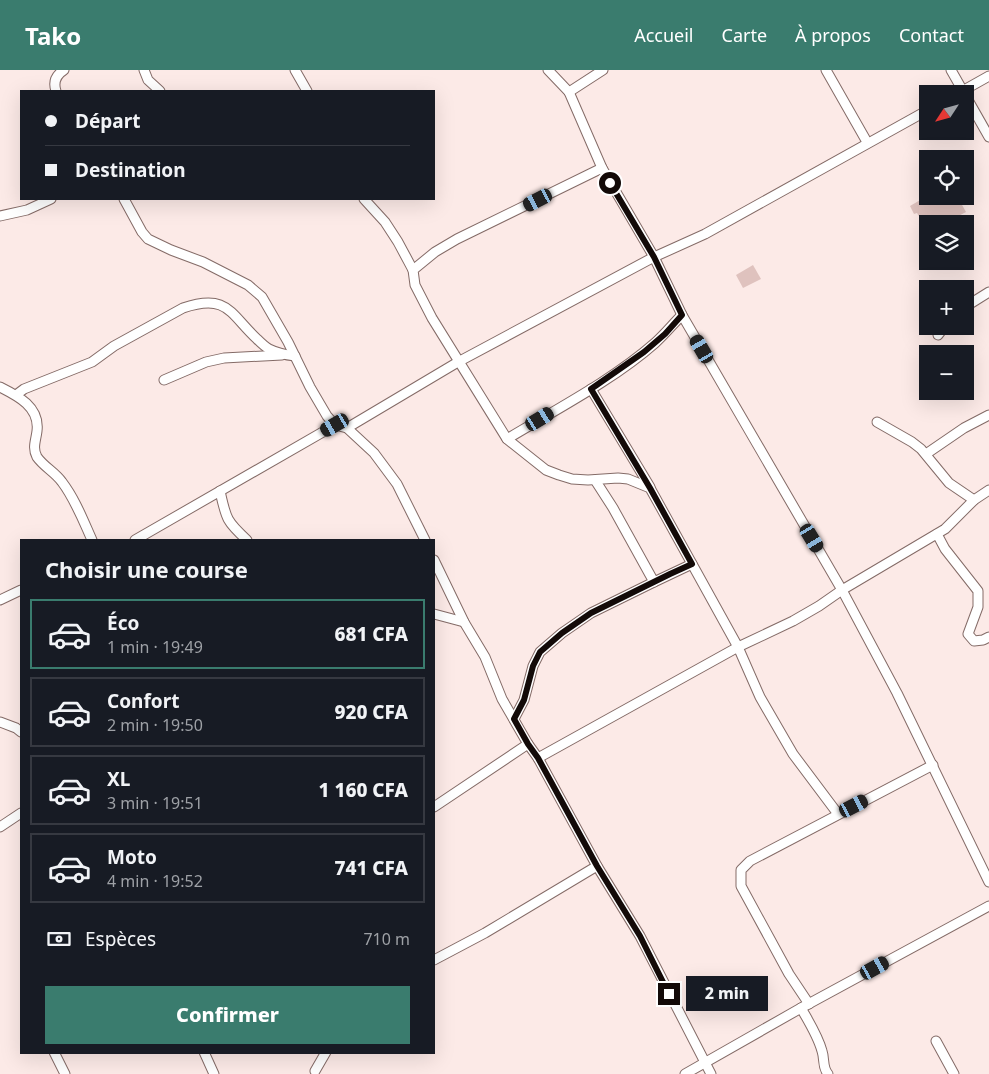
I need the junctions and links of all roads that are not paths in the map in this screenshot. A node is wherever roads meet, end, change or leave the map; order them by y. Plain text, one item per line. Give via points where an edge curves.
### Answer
1 (64, 70) edge
2 (144, 70) edge
3 (306, 70) edge
4 (548, 70) edge
5 (603, 70) edge
6 (826, 70) edge
7 (951, 70) edge
8 (296, 72) edge
9 (989, 76) edge
10 (957, 85) edge
11 (973, 85) edge
12 (56, 90) edge
13 (159, 90) edge
14 (307, 90) edge
15 (569, 92) junction
16 (974, 114) edge
17 (919, 115) edge
18 (989, 137) edge
19 (868, 142) junction
20 (602, 168) junction
21 (49, 200) edge
22 (125, 200) edge
23 (365, 200) edge
24 (0, 216) edge
25 (654, 257) junction
26 (413, 270) junction
27 (989, 292) edge
28 (974, 301) edge
29 (682, 315) junction
30 (284, 355) junction
31 (295, 356) junction
32 (458, 362) junction
33 (164, 380) dead end
34 (0, 387) edge
35 (591, 389) junction
36 (16, 395) junction
37 (989, 415) edge
38 (877, 422) dead end
39 (335, 425) junction
40 (347, 428) junction
41 (507, 439) junction
42 (926, 454) junction
43 (595, 480) junction
44 (650, 488) junction
45 (989, 490) edge
46 (220, 491) junction
47 (974, 500) junction
48 (937, 534) junction
49 (92, 539) edge
50 (137, 539) edge
51 (246, 539) edge
52 (424, 539) edge
53 (435, 562) edge
54 (692, 564) junction
55 (654, 582) junction
56 (20, 590) edge
57 (842, 590) junction
58 (0, 600) edge
59 (435, 614) edge
60 (464, 622) junction
61 (989, 636) edge
62 (738, 647) junction
63 (514, 719) junction
64 (0, 722) edge
65 (20, 731) edge
66 (528, 744) junction
67 (538, 758) junction
68 (933, 765) junction
69 (435, 806) edge
70 (20, 814) edge
71 (838, 814) junction
72 (0, 827) edge
73 (597, 866) junction
74 (989, 882) edge
75 (989, 906) edge
76 (435, 959) edge
77 (805, 1006) junction
78 (936, 1042) dead end
79 (55, 1054) edge
80 (205, 1054) edge
81 (325, 1054) edge
82 (706, 1063) junction
83 (315, 1071) dead end
84 (65, 1074) edge
85 (214, 1074) edge
86 (685, 1074) edge
87 (712, 1074) edge
88 (828, 1074) edge
89 (954, 1074) edge

1 - 12 street via 55,79
2 - 13 street via 148,80
3 - 8 street
4 - 15 street
5 - 15 street
6 - 19 street
7 - 10 street
8 - 14 street
9 - 11 street
15 - 20 street
16 - 18 street
17 - 19 street
19 - 25 street via 705,234
20 - 25 street
20 - 26 street via 457,239
21 - 24 street via 27,210
22 - 31 street via 148,239 203,262 255,290
23 - 26 street via 385,222
25 - 29 street
25 - 32 street
26 - 32 street via 419,294
27 - 28 street
29 - 35 street via 644,352
29 - 57 street
30 - 31 street
30 - 33 street via 224,358
30 - 36 street via 268,349 224,306 217,303 195,304 130,337 92,362
31 - 39 street via 321,407
32 - 40 street
32 - 41 street
34 - 36 street
35 - 41 street
35 - 44 street
36 - 49 street via 28,404 37,422 36,455 64,484
37 - 42 street
38 - 42 street
39 - 40 street
39 - 46 street
40 - 52 street via 374,453 397,484
41 - 43 street via 546,470 572,478
42 - 47 street via 949,483
43 - 44 street via 628,479
43 - 55 street
44 - 54 street
45 - 47 street
46 - 50 street
46 - 51 street via 229,523
47 - 48 street
48 - 57 street
48 - 61 street via 978,591 978,607 969,628 970,638 983,640
53 - 60 street
54 - 55 street
54 - 62 street
55 - 63 street via 591,613 540,652
56 - 58 street
57 - 62 street via 793,621
57 - 68 street
59 - 60 street
60 - 63 street
62 - 67 street
62 - 71 street via 760,697 793,754
63 - 66 street
64 - 65 street
66 - 67 street
66 - 69 street
67 - 73 street
68 - 71 street
68 - 74 street
70 - 72 street
71 - 77 street via 750,861 741,870 741,886
73 - 76 street via 486,933
73 - 82 street via 640,936
75 - 77 street
77 - 82 street
77 - 88 street
78 - 89 street
79 - 84 street
80 - 85 street
81 - 83 street
82 - 86 street
82 - 87 street

